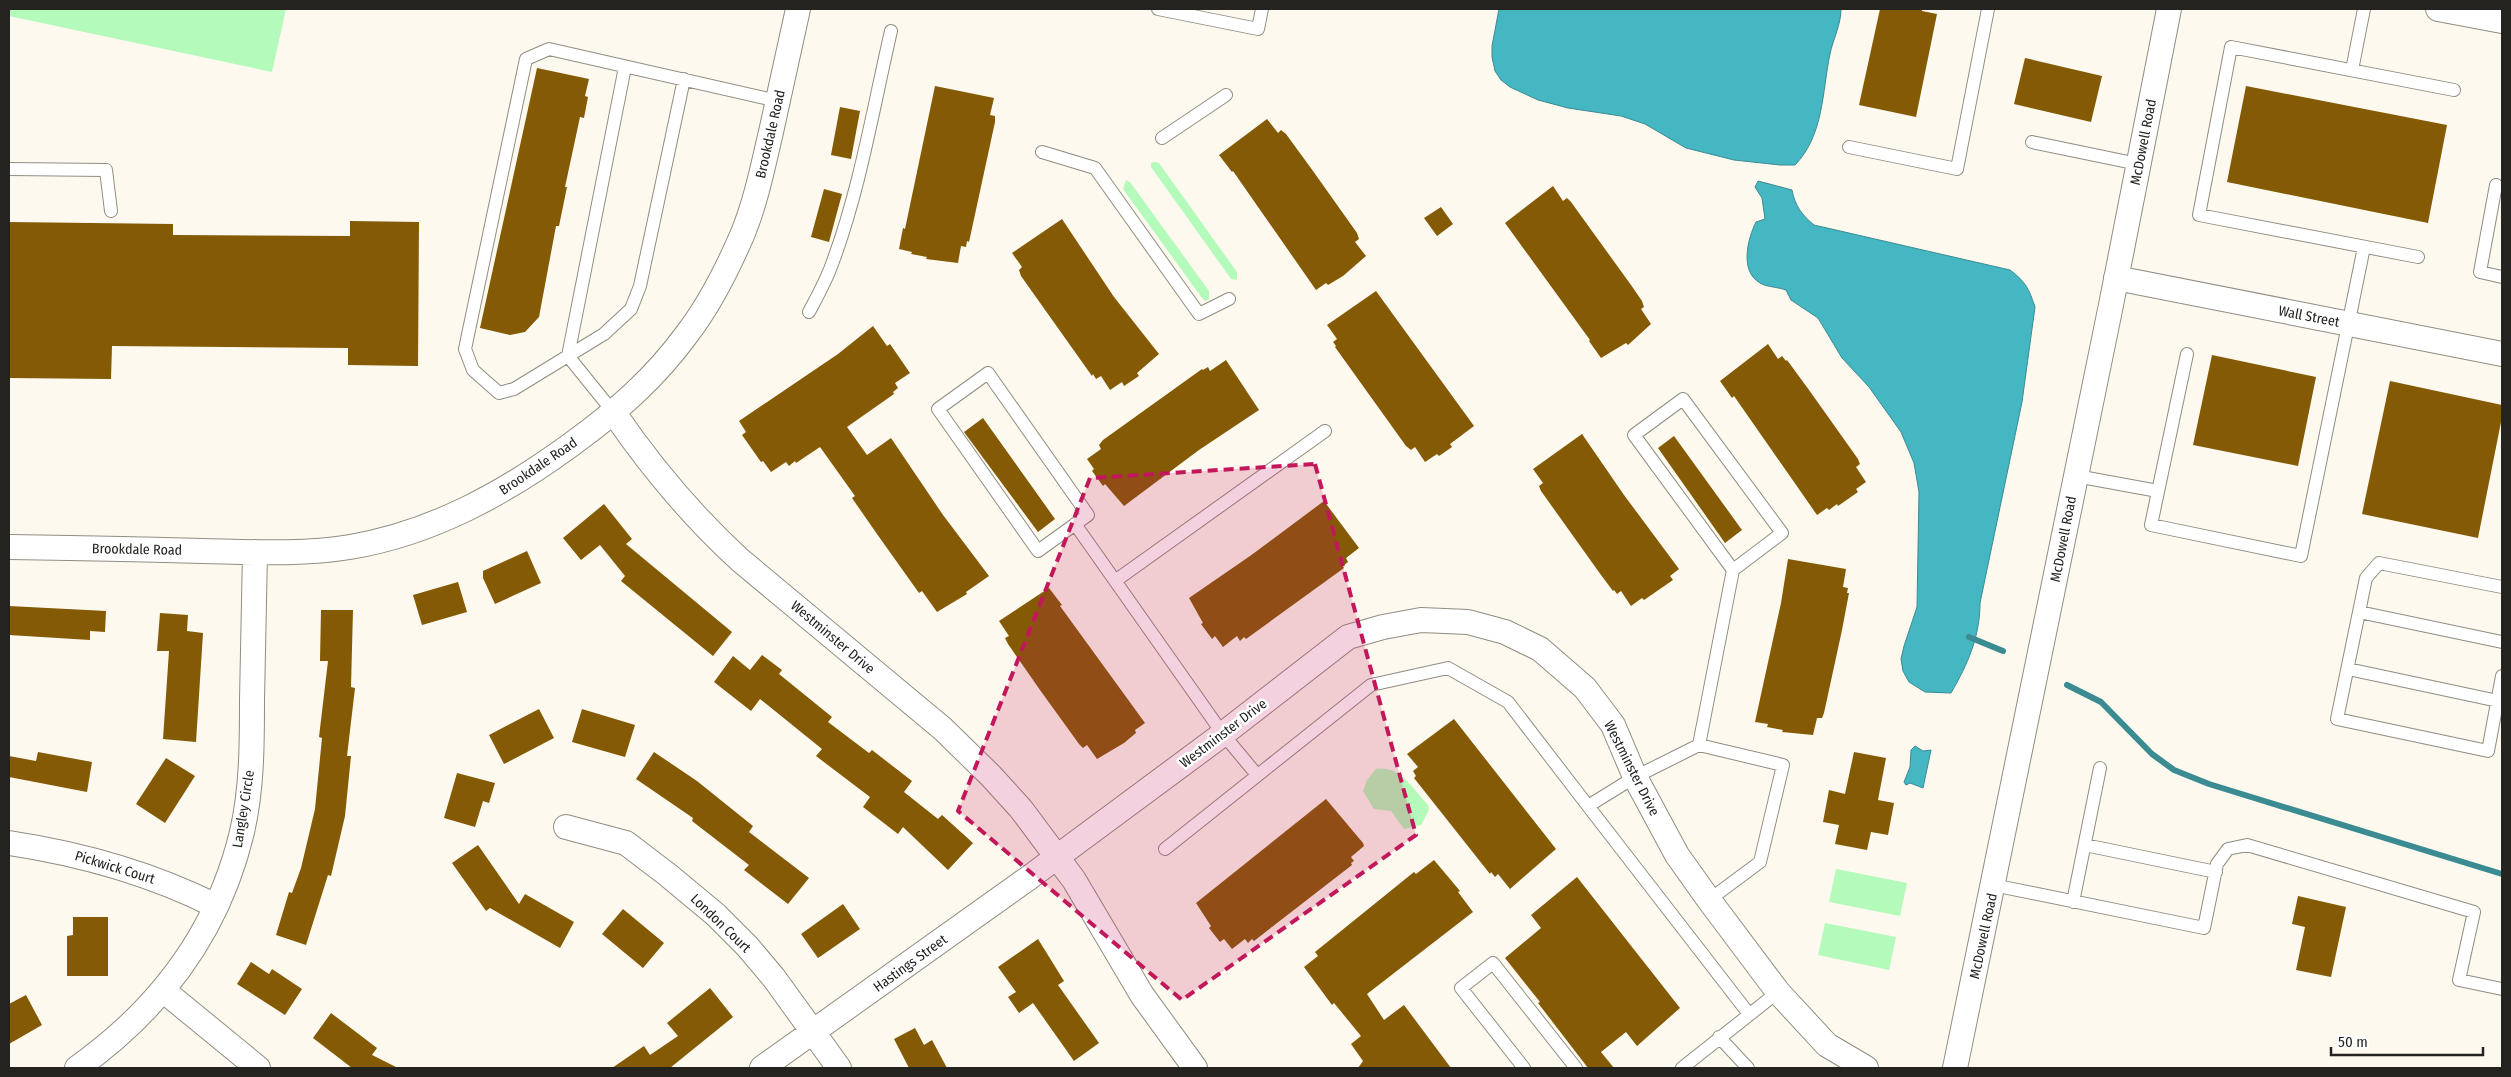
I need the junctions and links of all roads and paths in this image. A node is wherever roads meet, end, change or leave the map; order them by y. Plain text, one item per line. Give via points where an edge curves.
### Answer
1 (798, 9) edge
2 (1158, 9) edge
3 (1262, 9) edge
4 (1988, 9) edge
5 (2169, 9) edge
6 (2364, 9) edge
7 (2438, 9) edge
8 (2502, 21) edge
9 (891, 31) dead end
10 (626, 67) junction
11 (2352, 70) junction
12 (684, 79) junction
13 (2454, 90) dead end
14 (1226, 95) dead end
15 (778, 101) junction
16 (1162, 138) dead end
17 (2032, 142) dead end
18 (1849, 146) dead end
19 (1042, 152) dead end
20 (2138, 164) junction
21 (9, 168) edge
22 (2496, 185) dead end
23 (111, 211) dead end
24 (2364, 247) junction
25 (2418, 257) dead end
26 (2502, 277) edge
27 (2116, 278) junction
28 (1229, 299) dead end
29 (809, 312) dead end
30 (2350, 324) junction
31 (2186, 354) dead end
32 (2502, 354) edge
33 (568, 356) junction
34 (614, 413) junction
35 (1324, 431) dead end
36 (2076, 476) junction
37 (2158, 491) junction
38 (1075, 524) junction
39 (9, 547) edge
40 (254, 552) junction
41 (1733, 570) junction
42 (1115, 581) junction
43 (2502, 587) edge
44 (2359, 612) junction
45 (2502, 642) edge
46 (2348, 669) junction
47 (2502, 676) edge
48 (2498, 701) junction
49 (1223, 734) junction
50 (1699, 745) junction
51 (2100, 768) dead end
52 (1257, 775) junction
53 (1635, 777) junction
54 (1588, 806) junction
55 (566, 827) dead end
56 (9, 843) edge
57 (2085, 845) junction
58 (1165, 849) dead end
59 (1057, 857) junction
60 (2216, 872) junction
61 (1993, 885) junction
62 (1709, 900) junction
63 (2073, 902) junction
64 (216, 906) junction
65 (2502, 989) edge
66 (164, 991) junction
67 (1778, 992) junction
68 (1749, 1014) junction
69 (813, 1032) junction
70 (1718, 1037) junction
71 (1695, 1062) edge
72 (77, 1068) edge
73 (258, 1068) edge
74 (762, 1068) edge
75 (839, 1068) edge
76 (1195, 1068) edge
77 (1524, 1068) edge
78 (1576, 1068) edge
79 (1682, 1068) edge
80 (1748, 1068) edge
81 (1866, 1068) edge
82 (1955, 1068) edge

1 - 15 street, Brookdale Road
2 - 3 lane via 1258,30
4 - 18 lane via 1956,169
5 - 20 street, McDowell Road
6 - 11 lane
7 - 8 street
9 - 29 lane via 841,239 832,267
10 - 12 lane
10 - 33 lane
10 - 33 lane via 549,50 526,59 465,349 473,370 499,393 514,389
11 - 13 lane
11 - 24 lane via 2231,47 2199,216
12 - 15 lane
12 - 33 lane via 640,286 631,308 604,334
14 - 16 lane
15 - 34 street, Brookdale Road via 758,186 726,271 707,305 671,355
17 - 20 lane
19 - 28 lane via 1095,168 1199,314
20 - 27 street, McDowell Road
21 - 23 lane via 106,170
22 - 26 lane via 2480,272
24 - 25 lane
24 - 30 lane
27 - 30 street, Wall Street
27 - 36 street, McDowell Road
30 - 32 street, Wall Street
30 - 37 lane via 2301,556 2151,525
31 - 37 lane
33 - 34 lane
34 - 40 street, Brookdale Road via 548,462 492,497 425,528 348,547 283,553
34 - 59 street, Westminster Drive via 654,468 706,528 943,729 991,776
35 - 42 lane
36 - 37 lane
36 - 61 street, McDowell Road
38 - 38 lane via 1038,551 938,409 988,373 1088,515
38 - 42 lane
39 - 40 street, Brookdale Road
40 - 64 street, Langley Circle via 251,771 243,830
41 - 41 lane via 1634,435 1683,399 1782,533
41 - 50 lane
42 - 49 lane
43 - 44 lane via 2379,564 2366,578
44 - 45 lane
44 - 46 lane
46 - 48 lane
46 - 48 lane via 2337,719 2488,751
47 - 48 lane
49 - 52 lane
49 - 53 street, Westminster Drive via 1348,637 1383,626 1421,620 1468,622 1505,632 1540,649 1585,688 1613,725
49 - 59 street, Westminster Drive
50 - 53 lane
50 - 62 lane via 1783,766 1760,862
51 - 57 lane
52 - 54 lane via 1371,685 1448,668 1508,702
52 - 58 lane
53 - 54 lane
53 - 62 street, Westminster Drive via 1677,855
54 - 68 lane
55 - 69 street, London Court via 626,843 668,875 747,946
56 - 64 street, Pickwick Court via 96,859 132,870
57 - 60 lane
57 - 63 lane
59 - 69 street, Hastings Street
59 - 76 street, Westminster Drive via 1142,995
60 - 63 lane via 2204,928
60 - 65 lane via 2217,864 2228,849 2247,845 2474,912 2459,980
61 - 63 lane
61 - 82 street, McDowell Road
62 - 67 street, Westminster Drive
64 - 66 street, Langley Circle
66 - 72 street, Langley Circle via 104,1049
66 - 73 street
67 - 68 lane
67 - 81 street, Westminster Drive via 1827,1045
68 - 70 lane
69 - 74 street, Hastings Street
69 - 75 street, London Court
70 - 71 lane
70 - 80 lane
71 - 79 lane
77 - 78 lane via 1461,988 1493,963

